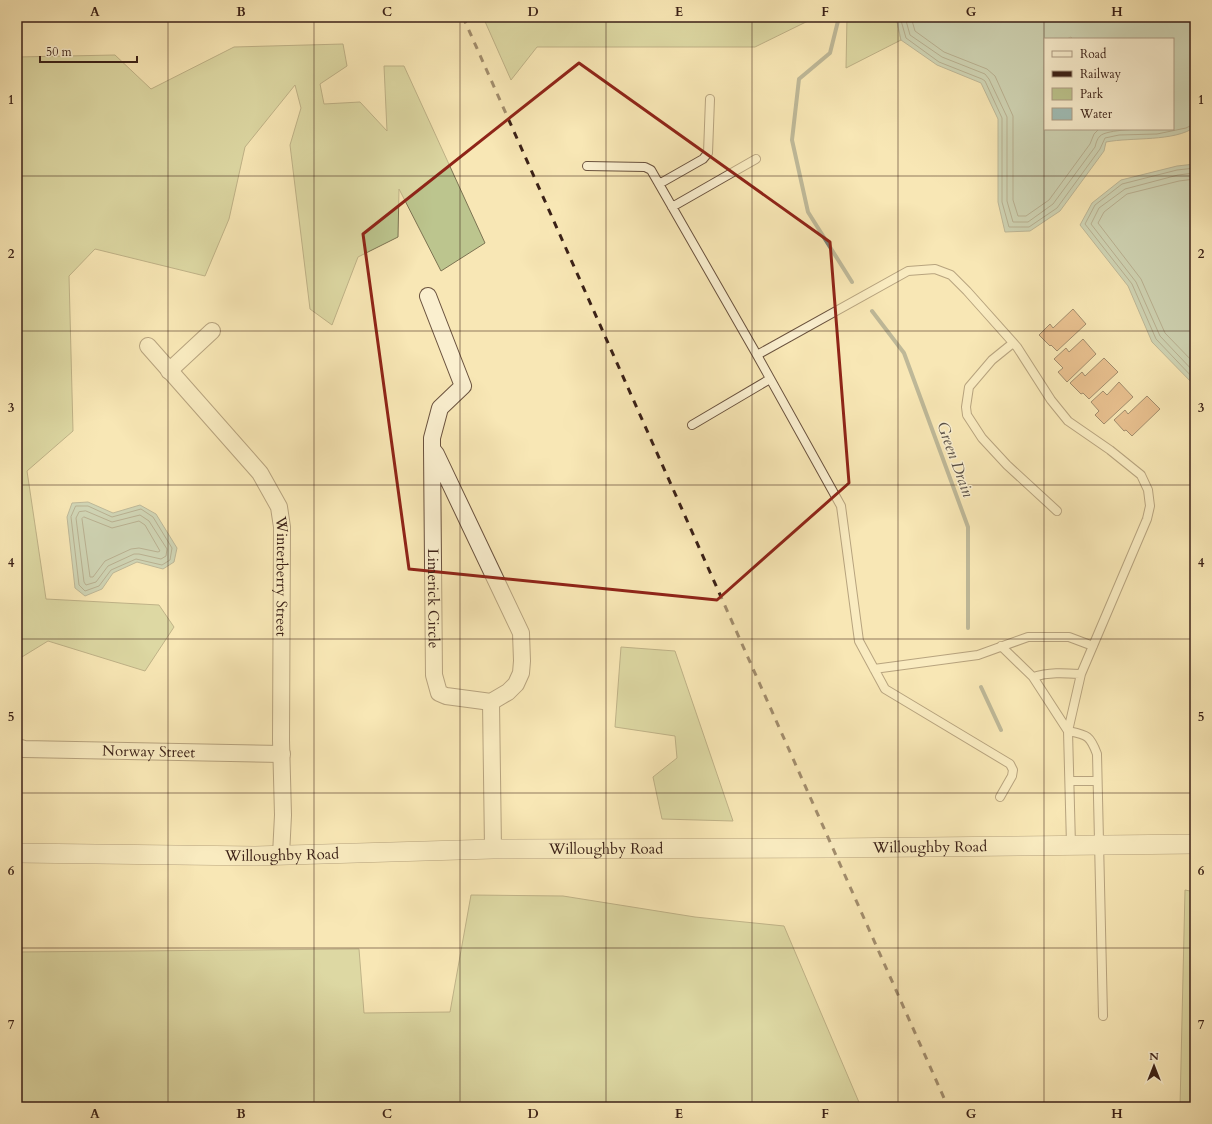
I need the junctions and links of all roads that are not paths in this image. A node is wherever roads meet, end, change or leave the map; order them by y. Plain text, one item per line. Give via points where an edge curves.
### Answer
1 (710, 99) dead end
2 (756, 159) dead end
3 (587, 166) dead end
4 (659, 184) junction
5 (672, 207) junction
6 (428, 296) dead end
7 (212, 331) dead end
8 (1013, 343) junction
9 (148, 346) dead end
10 (757, 355) junction
11 (170, 371) junction
12 (770, 379) junction
13 (692, 425) dead end
14 (432, 449) junction
15 (1057, 511) dead end
16 (1001, 646) junction
17 (1093, 646) junction
18 (874, 669) junction
19 (1081, 674) junction
20 (1033, 677) junction
21 (492, 702) junction
22 (1068, 731) junction
23 (17, 746) edge
24 (282, 754) junction
25 (1070, 781) junction
26 (1097, 781) junction
27 (1000, 797) dead end
28 (1195, 844) edge
29 (1071, 845) junction
30 (1099, 845) junction
31 (493, 849) junction
32 (17, 853) edge
33 (281, 855) junction
34 (1103, 1016) dead end

1 - 4 lane via 708,153 703,159
2 - 5 lane
3 - 4 lane via 645,167 651,170
4 - 5 lane
5 - 10 lane
6 - 14 street, Limerick Circle via 463,386 440,408 432,438
7 - 11 street
8 - 10 lane via 967,291 950,275 935,269 908,271
8 - 15 lane via 992,360 969,387 967,415 982,438 1007,465
8 - 17 lane via 1051,400 1068,420 1141,475 1148,490 1150,506 1147,519
9 - 11 street, Winterberry Street
10 - 12 lane
11 - 24 street, Winterberry Street via 260,473 279,507 282,527
12 - 13 lane
12 - 18 lane via 841,506 859,641
14 - 21 street via 521,633 521,673 513,687
14 - 21 street, Limerick Circle via 436,684 439,693 446,696
16 - 17 lane via 1028,637 1069,638
16 - 18 lane via 978,655
16 - 20 lane
17 - 19 lane
18 - 27 lane via 885,689 1010,764 1012,776
19 - 20 lane via 1058,672
19 - 22 lane
20 - 22 lane
21 - 31 street
22 - 25 lane
22 - 26 lane via 1086,735 1093,744
23 - 24 street, Norway Street via 24,749
24 - 33 street, Winterberry Street
25 - 26 lane
25 - 29 lane
26 - 30 lane
28 - 30 street, Willoughby Road
29 - 30 street, Willoughby Road
29 - 31 street, Willoughby Road
30 - 34 lane
31 - 33 street, Willoughby Road
32 - 33 street, Willoughby Road

